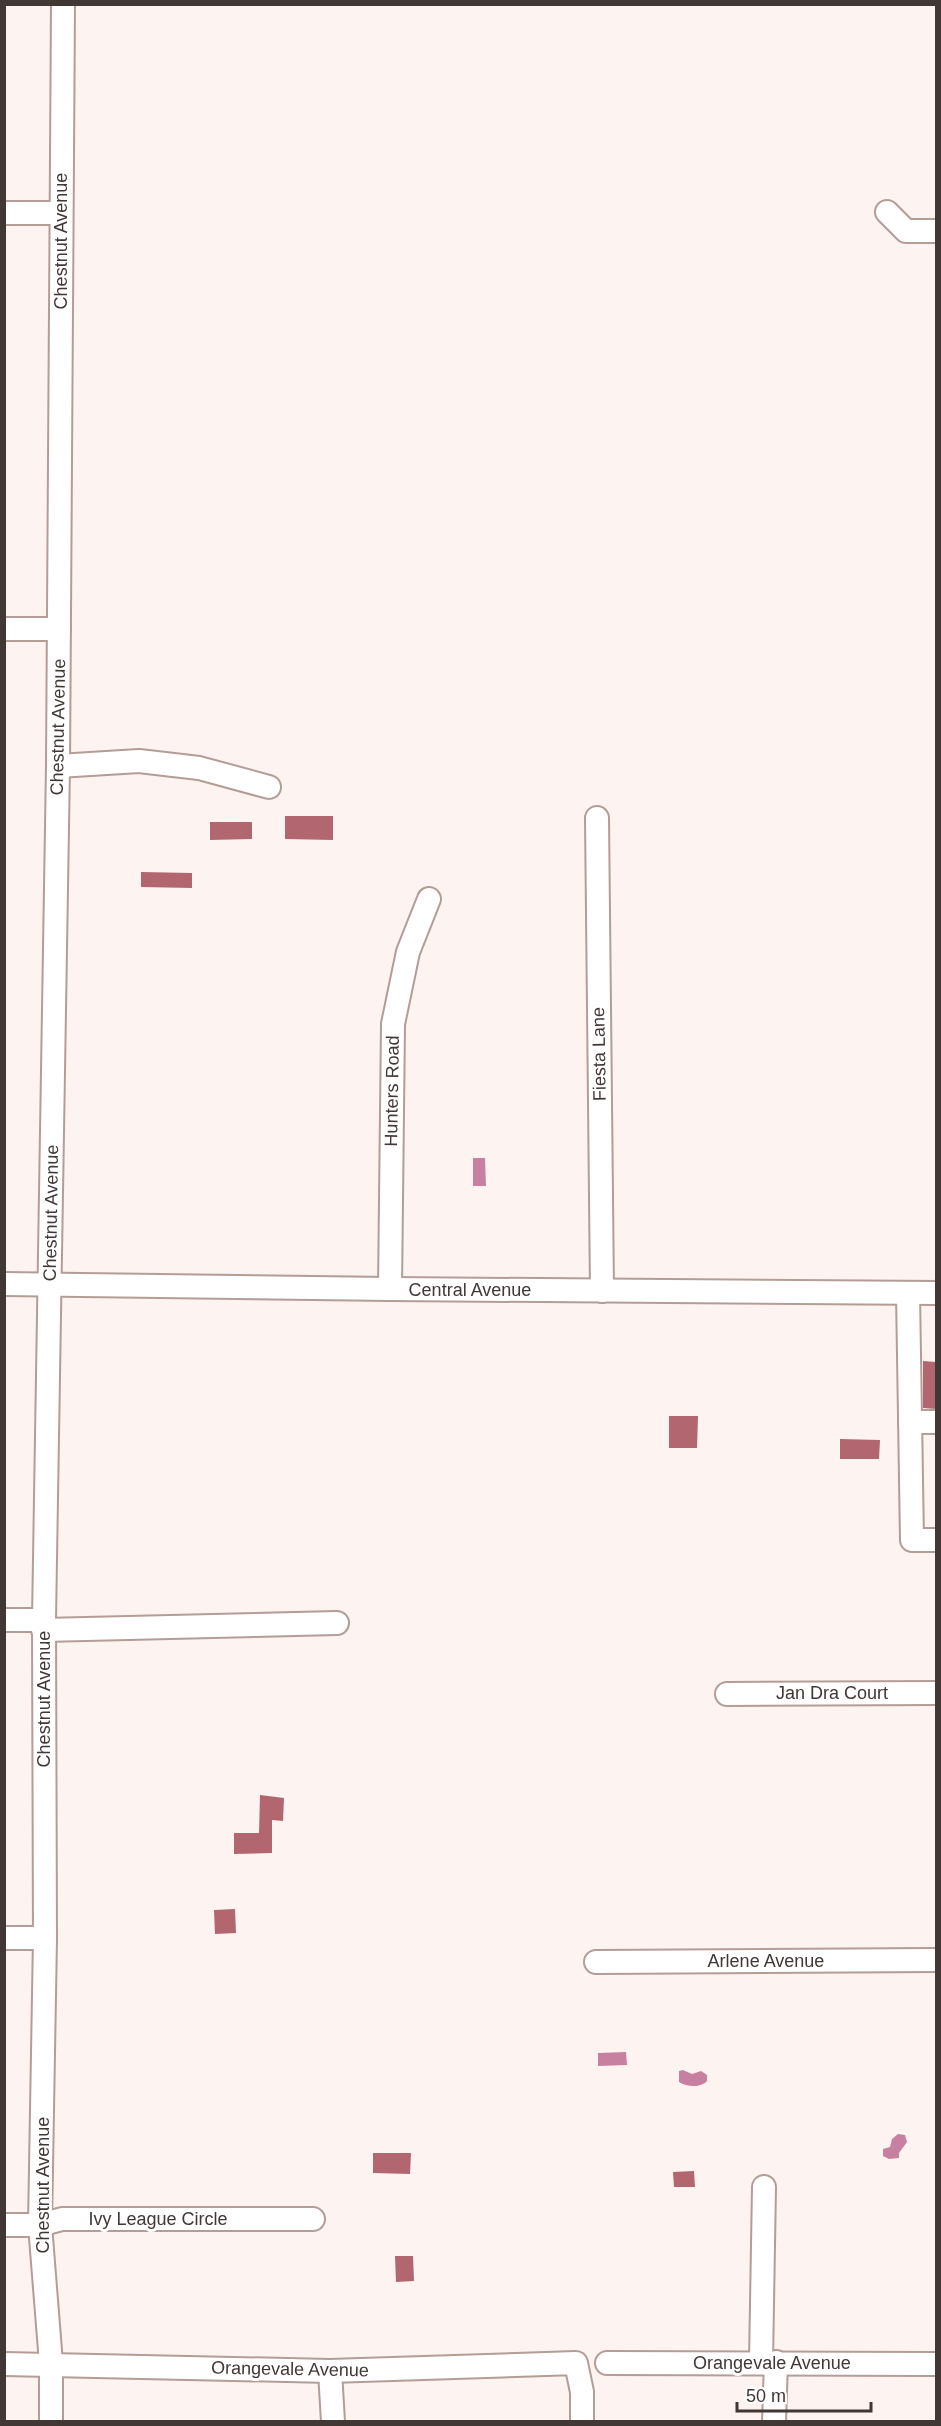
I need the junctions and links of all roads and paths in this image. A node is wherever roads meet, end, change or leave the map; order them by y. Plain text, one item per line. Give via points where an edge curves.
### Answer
1 (63, 4) edge
2 (887, 212) dead end
3 (4, 213) edge
4 (61, 213) junction
5 (936, 231) edge
6 (4, 629) edge
7 (59, 629) junction
8 (58, 766) junction
9 (269, 787) dead end
10 (597, 818) dead end
11 (429, 899) dead end
12 (4, 1284) edge
13 (50, 1284) junction
14 (390, 1290) junction
15 (602, 1290) junction
16 (908, 1293) junction
17 (936, 1293) edge
18 (910, 1422) junction
19 (936, 1422) edge
20 (936, 1540) edge
21 (4, 1620) edge
22 (337, 1623) dead end
23 (44, 1625) junction
24 (936, 1693) edge
25 (727, 1694) dead end
26 (4, 1938) edge
27 (45, 1938) junction
28 (936, 1960) edge
29 (596, 1962) dead end
30 (764, 2187) dead end
31 (313, 2219) dead end
32 (4, 2225) edge
33 (40, 2225) junction
34 (768, 2362) junction
35 (51, 2363) junction
36 (607, 2363) dead end
37 (4, 2364) edge
38 (936, 2364) edge
39 (330, 2371) junction
40 (51, 2421) edge
41 (333, 2421) edge
42 (582, 2421) edge
43 (774, 2421) edge

1 - 4 street, Chestnut Avenue
2 - 5 street via 906,231
3 - 4 street
4 - 7 street, Chestnut Avenue
6 - 7 street
7 - 8 street, Chestnut Avenue
8 - 9 street via 139,761 199,768
8 - 13 street, Chestnut Avenue
10 - 15 street, Fiesta Lane
11 - 14 street, Hunters Road via 408,952 393,1024
12 - 13 street, Central Avenue
13 - 14 street, Central Avenue
13 - 23 street, Chestnut Avenue
14 - 15 street, Central Avenue
15 - 16 street, Central Avenue
16 - 17 street, Central Avenue
16 - 18 street
18 - 19 street
18 - 20 street via 912,1540
21 - 23 street
22 - 23 street
23 - 27 street, Chestnut Avenue
24 - 25 street, Jan Dra Court
26 - 27 street
27 - 33 street, Chestnut Avenue
28 - 29 street, Arlene Avenue
30 - 34 street
31 - 33 street, Ivy League Circle via 62,2219
32 - 33 street, Ivy League Circle
33 - 35 street, Chestnut Avenue
34 - 36 street, Orangevale Avenue
34 - 38 street, Orangevale Avenue
34 - 43 street
35 - 37 street, Orangevale Avenue
35 - 39 street, Orangevale Avenue
35 - 40 street, Chestnut Avenue
39 - 41 street
39 - 42 street, Orangevale Avenue via 576,2363

